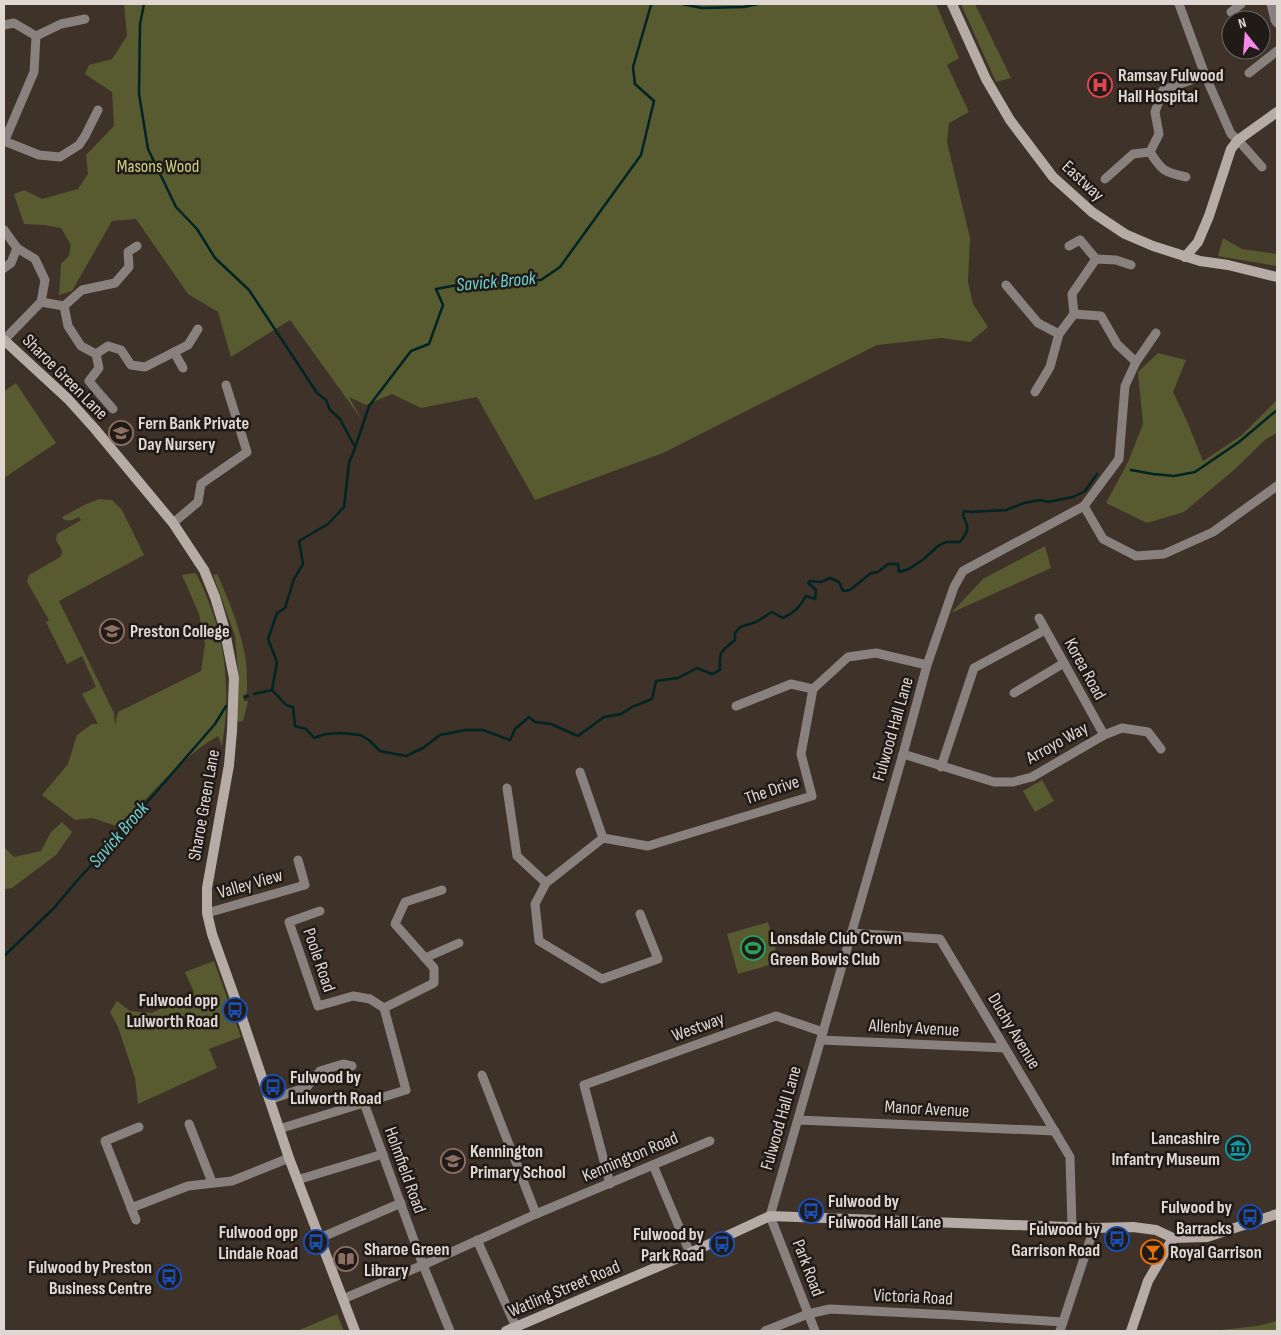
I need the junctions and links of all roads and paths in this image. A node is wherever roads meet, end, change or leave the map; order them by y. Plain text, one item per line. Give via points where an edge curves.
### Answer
1 (952, 4) edge
2 (1179, 4) edge
3 (1271, 4) edge
4 (85, 19) dead end
5 (1277, 23) edge
6 (4, 25) edge
7 (36, 36) junction
8 (1277, 51) edge
9 (1249, 72) dead end
10 (1205, 75) junction
11 (98, 110) dead end
12 (1277, 112) edge
13 (1238, 140) junction
14 (4, 142) edge
15 (1150, 152) junction
16 (1262, 167) dead end
17 (1186, 176) dead end
18 (1105, 179) dead end
19 (4, 230) edge
20 (1198, 242) junction
21 (137, 246) dead end
22 (1070, 246) dead end
23 (17, 248) junction
24 (1185, 257) junction
25 (1096, 259) junction
26 (1200, 262) junction
27 (1131, 265) dead end
28 (4, 268) edge
29 (1277, 277) edge
30 (1006, 285) dead end
31 (41, 302) junction
32 (64, 306) junction
33 (1074, 314) junction
34 (198, 328) dead end
35 (1156, 333) dead end
36 (1059, 334) junction
37 (4, 340) edge
38 (174, 352) junction
39 (96, 354) junction
40 (1136, 362) junction
41 (183, 368) dead end
42 (226, 385) dead end
43 (1035, 392) dead end
44 (113, 409) dead end
45 (1277, 486) edge
46 (1084, 506) junction
47 (173, 523) junction
48 (1039, 618) dead end
49 (1045, 630) junction
50 (1064, 663) junction
51 (928, 665) junction
52 (813, 689) junction
53 (1014, 693) dead end
54 (736, 706) dead end
55 (1104, 735) junction
56 (1161, 749) dead end
57 (903, 754) junction
58 (942, 767) junction
59 (580, 772) dead end
60 (506, 788) dead end
61 (603, 838) junction
62 (298, 860) dead end
63 (546, 883) junction
64 (442, 890) dead end
65 (320, 911) dead end
66 (207, 913) junction
67 (640, 914) dead end
68 (851, 934) junction
69 (458, 943) dead end
70 (425, 958) junction
71 (384, 1008) junction
72 (822, 1036) junction
73 (1005, 1048) junction
74 (352, 1066) dead end
75 (482, 1075) dead end
76 (269, 1100) junction
77 (364, 1103) junction
78 (798, 1120) junction
79 (189, 1124) dead end
80 (139, 1127) dead end
81 (279, 1129) junction
82 (1055, 1131) junction
83 (710, 1142) dead end
84 (383, 1154) junction
85 (289, 1158) junction
86 (653, 1165) junction
87 (297, 1180) junction
88 (212, 1182) junction
89 (610, 1184) junction
90 (401, 1204) junction
91 (131, 1208) junction
92 (536, 1214) junction
93 (1277, 1214) edge
94 (770, 1216) junction
95 (136, 1220) dead end
96 (1072, 1227) junction
97 (1094, 1228) junction
98 (320, 1238) junction
99 (1173, 1238) junction
100 (477, 1240) junction
101 (690, 1253) junction
102 (423, 1265) junction
103 (343, 1299) junction
104 (808, 1314) junction
105 (1063, 1322) junction
106 (516, 1327) junction
107 (355, 1331) edge
108 (450, 1331) edge
109 (506, 1331) edge
110 (764, 1331) edge
111 (815, 1331) edge
112 (1060, 1331) edge
113 (1131, 1331) edge

1 - 24 main road, Eastway via 986,79 1010,120 1053,177 1092,212 1125,234
2 - 10 street
3 - 5 street
4 - 7 street via 60,24
6 - 7 street via 14,23
7 - 14 street via 34,72
8 - 9 street
10 - 13 street via 1231,134
10 - 15 street via 1163,90 1155,112 1159,134
11 - 14 street via 79,146 60,158 39,155
12 - 13 main road
13 - 16 street
13 - 20 main road via 1231,149
15 - 17 street via 1168,173
15 - 18 street via 1133,154
19 - 23 street
20 - 24 main road
20 - 26 main road
21 - 32 street via 128,252 129,267 115,283 82,290
22 - 25 street via 1080,240
23 - 28 street via 11,263
23 - 31 street via 35,259 45,280
24 - 26 main road, Eastway
25 - 27 street
25 - 33 street via 1072,294
26 - 29 main road, Eastway
30 - 36 street via 1038,323
31 - 32 street
31 - 37 street
32 - 39 street via 68,326 80,346
33 - 36 street
33 - 40 street via 1101,316 1117,344
34 - 38 street via 188,345
35 - 40 street, Fulwood Hall Lane
36 - 43 street via 1050,367
37 - 47 main road, Sharoe Green Lane via 95,428
38 - 39 street via 145,368 131,364 121,350 108,346
38 - 41 street
39 - 44 street via 99,368 89,381
40 - 46 street, Fulwood Hall Lane via 1124,386 1118,459
42 - 47 street via 246,452 201,484 198,502
45 - 46 street via 1213,532 1164,554 1136,556 1103,539
46 - 51 street, Fulwood Hall Lane via 963,571 954,587
47 - 66 main road, Sharoe Green Lane via 204,570 215,597 234,678 229,765 207,888
48 - 49 street, Korea Road
49 - 50 street, Korea Road
49 - 58 street via 974,668
50 - 53 street
50 - 55 street, Korea Road
51 - 52 street via 876,653 848,657
51 - 57 street, Fulwood Hall Lane
52 - 54 street via 791,684
52 - 61 street, The Drive via 801,754 812,796 648,846
55 - 56 street, Arroyo Way via 1122,728 1148,732
55 - 58 street, Arroyo Way via 1032,777 1013,782 994,782
57 - 58 street, Arroyo Way
57 - 68 street, Fulwood Hall Lane
59 - 61 street
60 - 63 street via 518,856
61 - 63 street
62 - 66 street, Valley View via 305,885
63 - 67 street via 535,904 539,941 602,979 658,959
64 - 70 street via 405,902 395,924
65 - 71 street, Poole Road via 289,922 318,1006 353,996 370,999
66 - 76 main road, Sharoe Green Lane
68 - 72 street, Fulwood Hall Lane
68 - 73 street, Duchy Avenue via 940,938
69 - 70 street
70 - 71 street via 434,968 434,983
71 - 77 street via 406,1090
72 - 73 street, Allenby Avenue
72 - 78 street, Fulwood Hall Lane
72 - 89 street, Westway via 776,1016 584,1085
73 - 82 street, Duchy Avenue
74 - 76 street via 343,1064 320,1072 306,1088
75 - 92 street
76 - 81 main road, Sharoe Green Lane
77 - 81 street
77 - 84 street, Holmfield Road
78 - 82 street, Manor Avenue
78 - 94 street, Fulwood Hall Lane
79 - 88 street
80 - 91 street via 105,1141
81 - 85 main road, Sharoe Green Lane
82 - 96 street, Duchy Avenue via 1070,1157
83 - 86 street, Kennington Road
84 - 87 street
84 - 90 street, Holmfield Road
85 - 87 main road, Sharoe Green Lane
85 - 88 street via 232,1181
86 - 89 street, Kennington Road
86 - 101 street
87 - 98 main road, Sharoe Green Lane
88 - 91 street via 188,1186
89 - 92 street, Kennington Road
90 - 98 street
90 - 102 street, Holmfield Road
91 - 95 street
92 - 100 street, Kennington Road
93 - 99 main road, Watling Street Road via 1207,1237
94 - 96 main road, Watling Street Road
94 - 101 main road, Watling Street Road
94 - 104 street, Park Road
96 - 97 main road, Watling Street Road
97 - 99 main road, Watling Street Road via 1134,1227 1156,1230
97 - 105 street
98 - 103 main road, Sharoe Green Lane
99 - 113 main road via 1148,1281
100 - 102 street, Kennington Road
100 - 106 street
101 - 106 main road, Watling Street Road
102 - 103 street, Kennington Road
102 - 108 street, Holmfield Road
103 - 107 main road, Sharoe Green Lane
104 - 105 street, Victoria Road via 830,1310
104 - 110 street, Victoria Road
104 - 111 street, Park Road
105 - 112 street
106 - 109 main road, Watling Street Road

